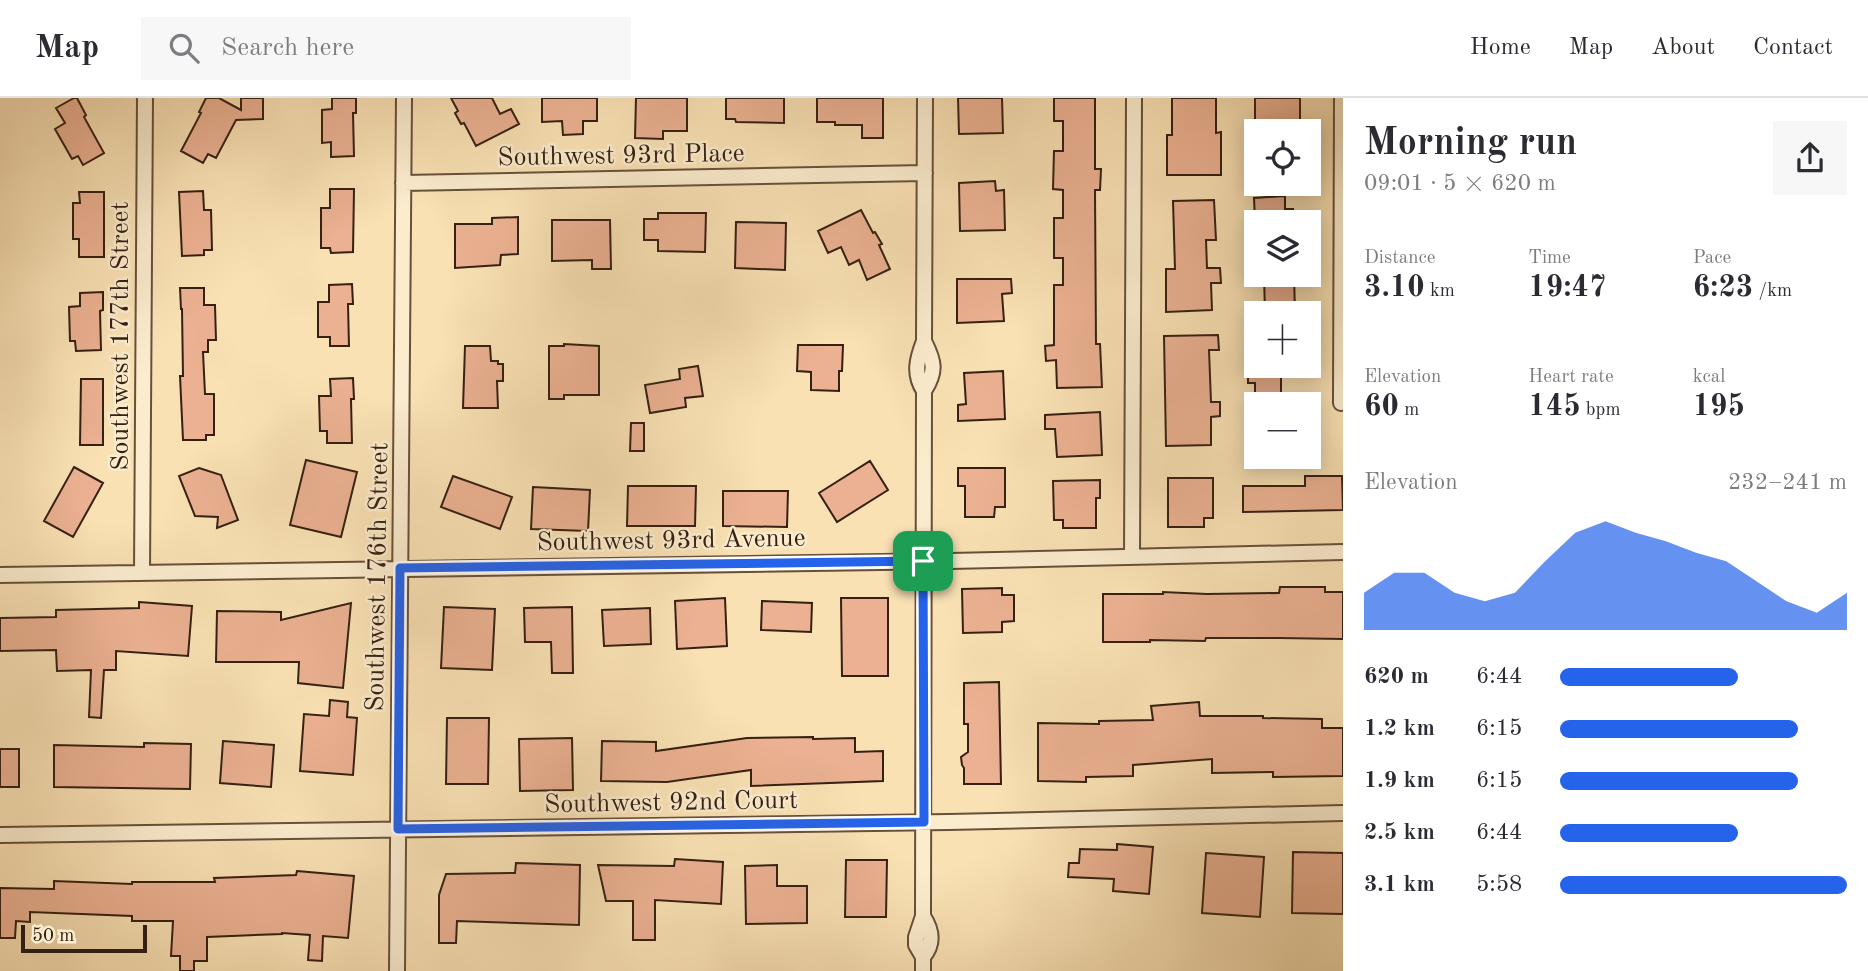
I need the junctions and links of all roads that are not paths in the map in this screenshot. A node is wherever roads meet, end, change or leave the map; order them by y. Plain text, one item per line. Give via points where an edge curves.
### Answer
1 (145, 98) edge
2 (404, 98) edge
3 (925, 98) edge
4 (1134, 98) edge
5 (1342, 98) edge
6 (925, 173) junction
7 (403, 183) junction
8 (1341, 403) dead end
9 (1343, 552) edge
10 (1132, 557) junction
11 (923, 561) junction
12 (400, 568) junction
13 (142, 573) junction
14 (0, 575) edge
15 (1343, 813) edge
16 (924, 822) junction
17 (398, 829) junction
18 (0, 835) edge
19 (923, 964) edge
20 (397, 971) edge

1 - 13 street, Southwest 177th Street
2 - 7 street
3 - 6 street
4 - 10 street
5 - 8 street
6 - 7 street, Southwest 93rd Place
6 - 11 street via 924,341 916,368 924,391
7 - 12 street, Southwest 176th Street
9 - 10 street, Southwest 93rd Avenue
10 - 11 street, Southwest 93rd Avenue
11 - 12 street, Southwest 93rd Avenue
11 - 16 street
12 - 13 street, Southwest 93rd Avenue
12 - 17 street, Southwest 176th Street
13 - 14 street, Southwest 93rd Avenue
15 - 16 street, Southwest 92nd Court
16 - 17 street, Southwest 92nd Court
16 - 19 street via 923,916 916,937
17 - 18 street, Southwest 92nd Court
17 - 20 street, Southwest 176th Street

